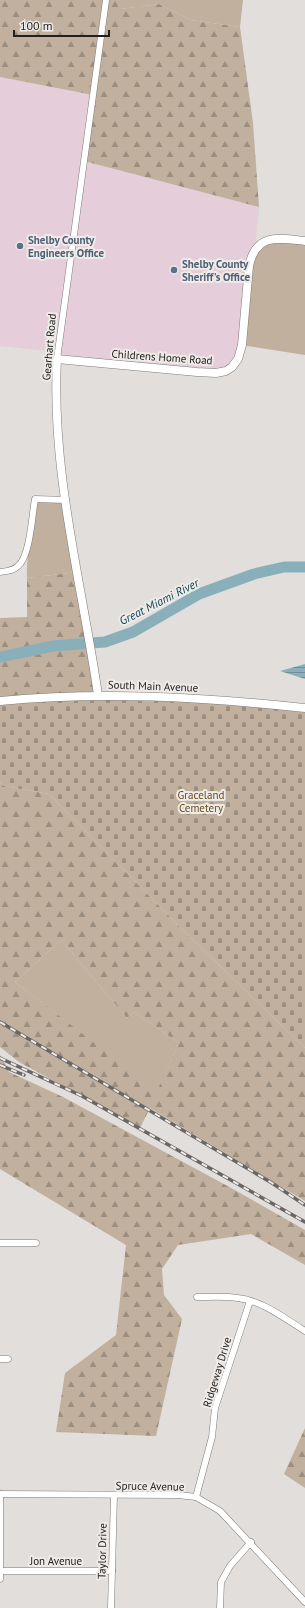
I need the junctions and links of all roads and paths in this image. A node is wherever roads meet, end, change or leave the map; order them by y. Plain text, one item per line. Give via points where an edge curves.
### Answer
1 (106, 0) edge
2 (305, 241) edge
3 (57, 359) junction
4 (66, 500) junction
5 (0, 572) edge
6 (98, 695) junction
7 (0, 701) edge
8 (305, 708) edge
9 (0, 1243) edge
10 (36, 1243) dead end
11 (197, 1297) dead end
12 (250, 1301) junction
13 (305, 1331) edge
14 (0, 1359) edge
15 (8, 1359) dead end
16 (0, 1494) edge
17 (114, 1495) junction
18 (196, 1497) junction
19 (251, 1542) junction
20 (0, 1570) edge
21 (112, 1571) junction
22 (0, 1579) edge
23 (305, 1602) edge
24 (111, 1608) edge
25 (220, 1608) edge

1 - 3 street, Gearhart Road
2 - 3 street, Childrens Home Road via 279,238 262,242 255,248 249,266 242,345 238,359 226,371 197,372
3 - 4 street, Gearhart Road via 56,428
4 - 5 street via 35,499 26,554 12,570
4 - 6 street, Gearhart Road
6 - 7 street, South Main Avenue
6 - 8 street, South Main Avenue via 238,701
9 - 10 street
11 - 12 street via 238,1298
12 - 13 street via 271,1309
12 - 18 street, Ridgeway Drive via 215,1408 212,1437
14 - 15 street
16 - 17 street, Spruce Avenue
16 - 20 street
17 - 18 street, Spruce Avenue via 178,1494
17 - 21 street, Taylor Drive
18 - 19 street, Spruce Avenue via 220,1511
19 - 23 street, Spruce Avenue
19 - 25 street via 230,1566 221,1582
20 - 21 street, Jon Avenue
20 - 22 street
21 - 24 street, Taylor Drive

